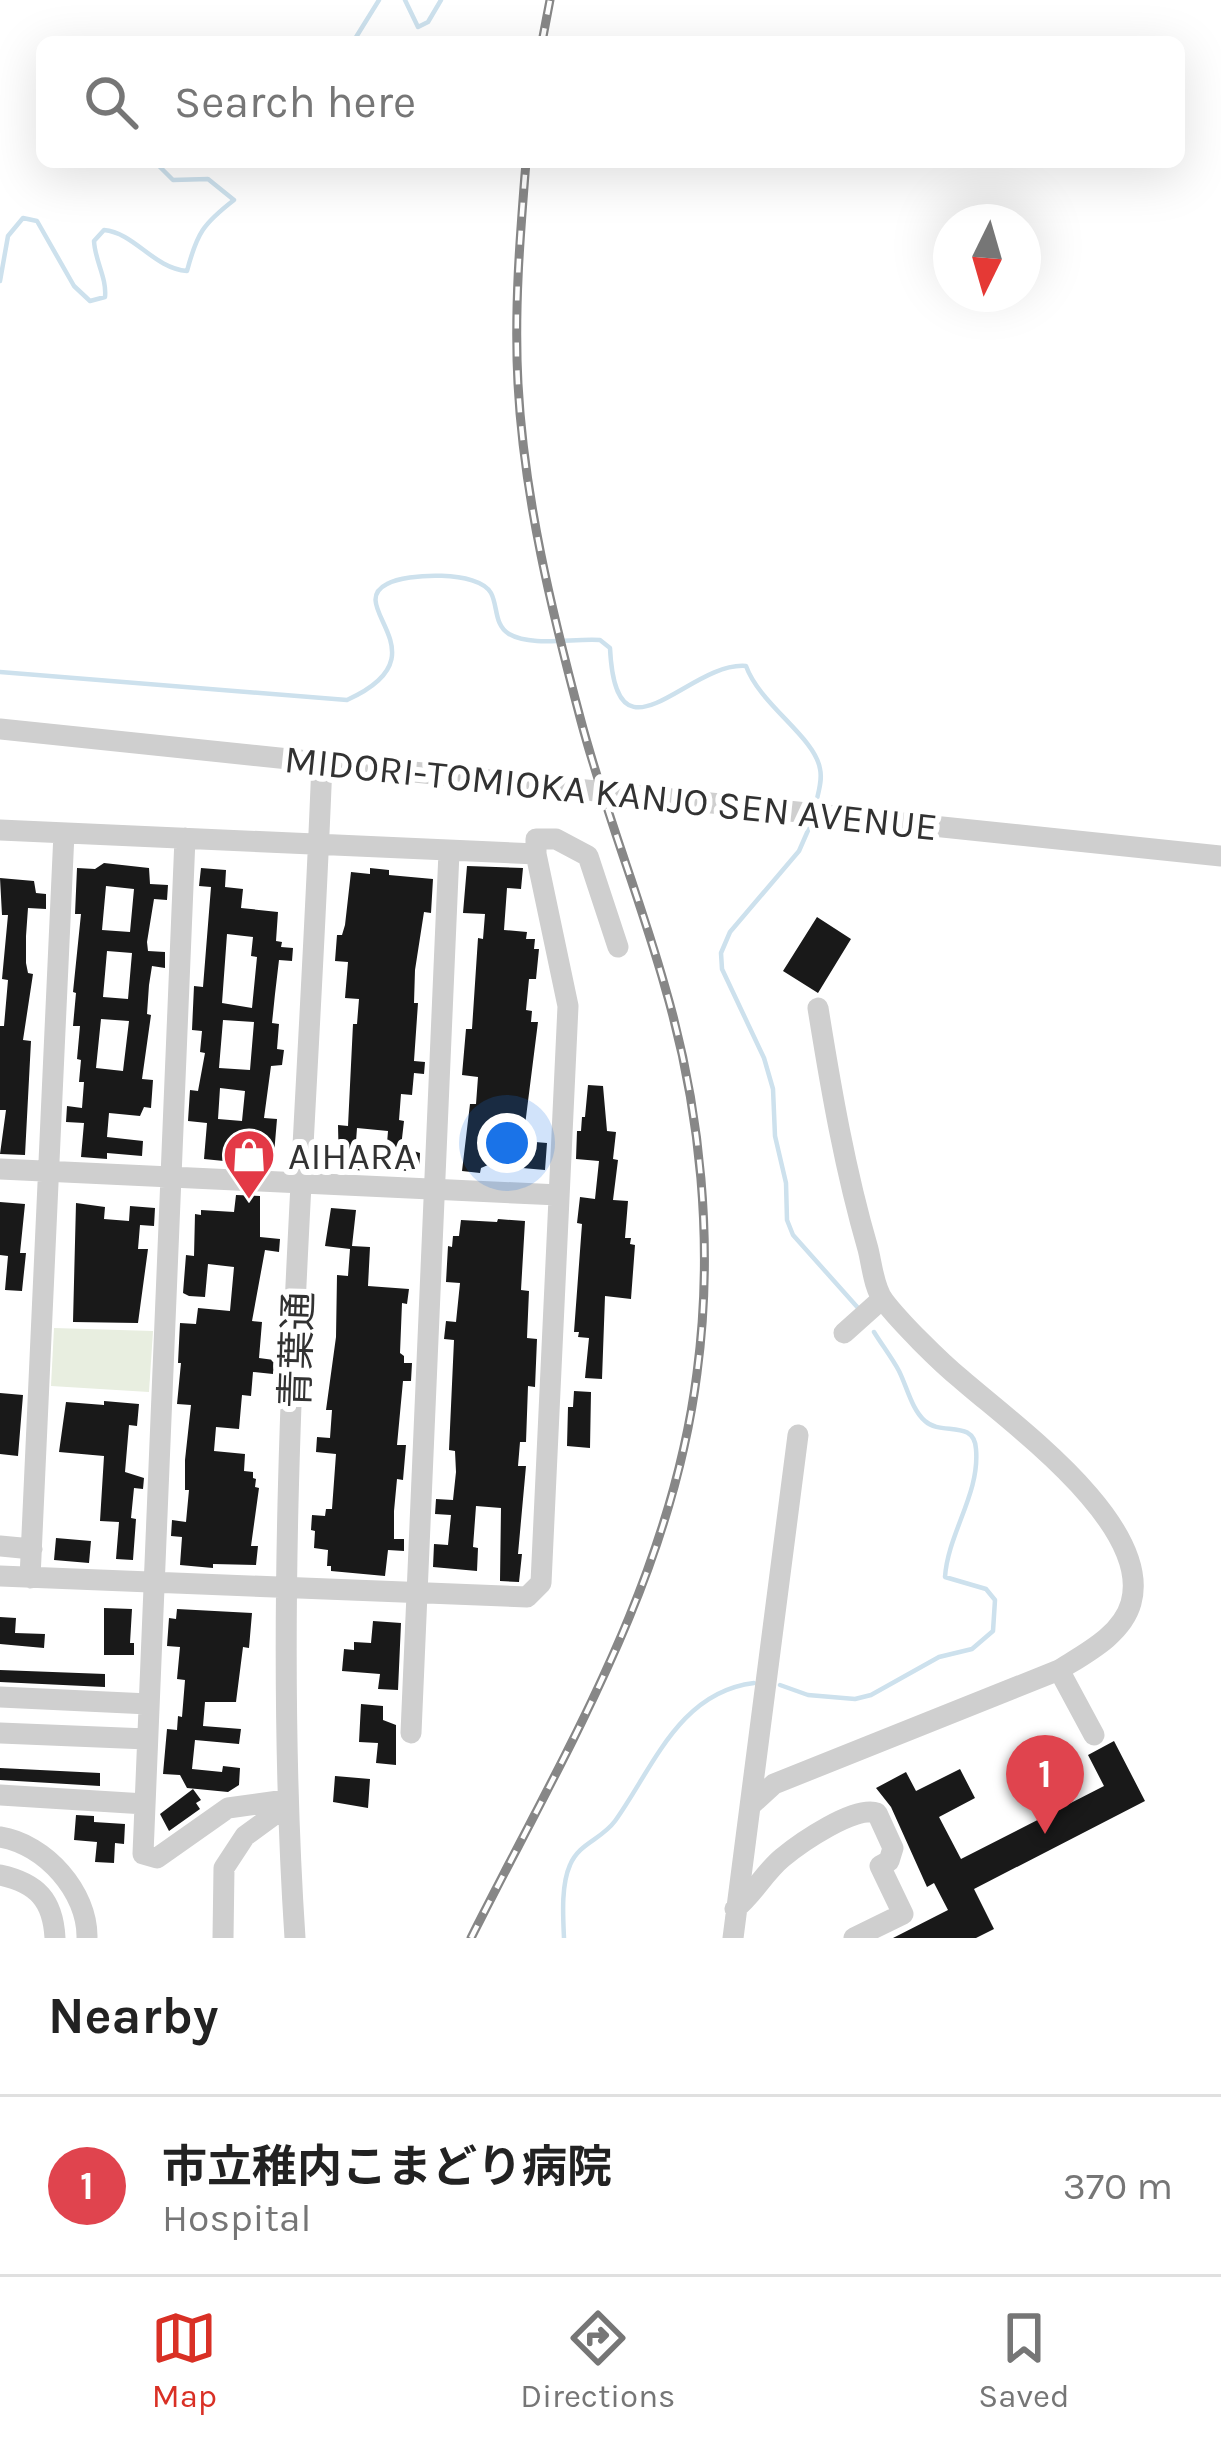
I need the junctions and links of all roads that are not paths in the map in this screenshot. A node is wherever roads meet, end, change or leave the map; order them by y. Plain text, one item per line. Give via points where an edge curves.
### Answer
1 (0, 729) edge
2 (322, 762) junction
3 (0, 830) edge
4 (64, 833) junction
5 (185, 838) junction
6 (319, 845) junction
7 (448, 851) junction
8 (536, 854) junction
9 (1221, 856) edge
10 (618, 947) dead end
11 (818, 1008) dead end
12 (0, 1169) edge
13 (50, 1172) junction
14 (171, 1177) junction
15 (303, 1182) junction
16 (436, 1190) junction
17 (559, 1196) junction
18 (881, 1299) junction
19 (844, 1333) dead end
20 (799, 1435) dead end
21 (0, 1546) edge
22 (32, 1549) junction
23 (0, 1576) edge
24 (30, 1578) junction
25 (152, 1583) junction
26 (286, 1588) junction
27 (418, 1593) junction
28 (1059, 1670) junction
29 (0, 1697) edge
30 (148, 1703) junction
31 (0, 1733) edge
32 (411, 1733) dead end
33 (1094, 1735) dead end
34 (147, 1739) junction
35 (0, 1795) edge
36 (286, 1803) junction
37 (145, 1804) junction
38 (751, 1805) junction
39 (0, 1837) edge
40 (0, 1875) edge
41 (49, 1901) junction
42 (735, 1909) junction
43 (55, 1938) edge
44 (69, 1938) edge
45 (86, 1938) edge
46 (223, 1938) edge
47 (295, 1938) edge
48 (733, 1938) edge
49 (854, 1938) edge

1 - 2 street, MIDORI-TOMIOKA KANJO SEN AVENUE
2 - 6 street, 青葉通
2 - 9 street, MIDORI-TOMIOKA KANJO SEN AVENUE
3 - 4 street
4 - 5 street
4 - 13 street
5 - 6 street
5 - 14 street
6 - 7 street
6 - 15 street, 青葉通
7 - 8 street
7 - 16 street
8 - 10 street via 536,839 556,839 588,856
8 - 17 street via 568,1006
11 - 18 street
12 - 13 street
13 - 14 street
13 - 22 street
14 - 15 street
14 - 25 street
15 - 16 street
15 - 26 street, 青葉通
16 - 17 street
16 - 27 street
17 - 27 street via 541,1583 527,1597
18 - 19 street
18 - 28 street via 1081,1486 1118,1537 1131,1603 1101,1643
20 - 38 street
21 - 22 street
22 - 24 street
23 - 24 street
24 - 25 street
25 - 26 street
25 - 30 street
26 - 27 street
26 - 36 street, 青葉通
27 - 32 street
28 - 33 street
28 - 38 street via 774,1784
29 - 30 street
30 - 34 street
31 - 34 street
34 - 37 street
35 - 37 street
36 - 37 street via 228,1808 157,1858 143,1854
36 - 46 street via 245,1836 224,1868
36 - 47 street, 青葉通
38 - 42 street
39 - 45 street via 27,1846 62,1874 79,1900
40 - 41 street
41 - 43 street
41 - 44 street
42 - 48 street
42 - 49 street via 782,1857 869,1809 893,1848 880,1866 903,1914

